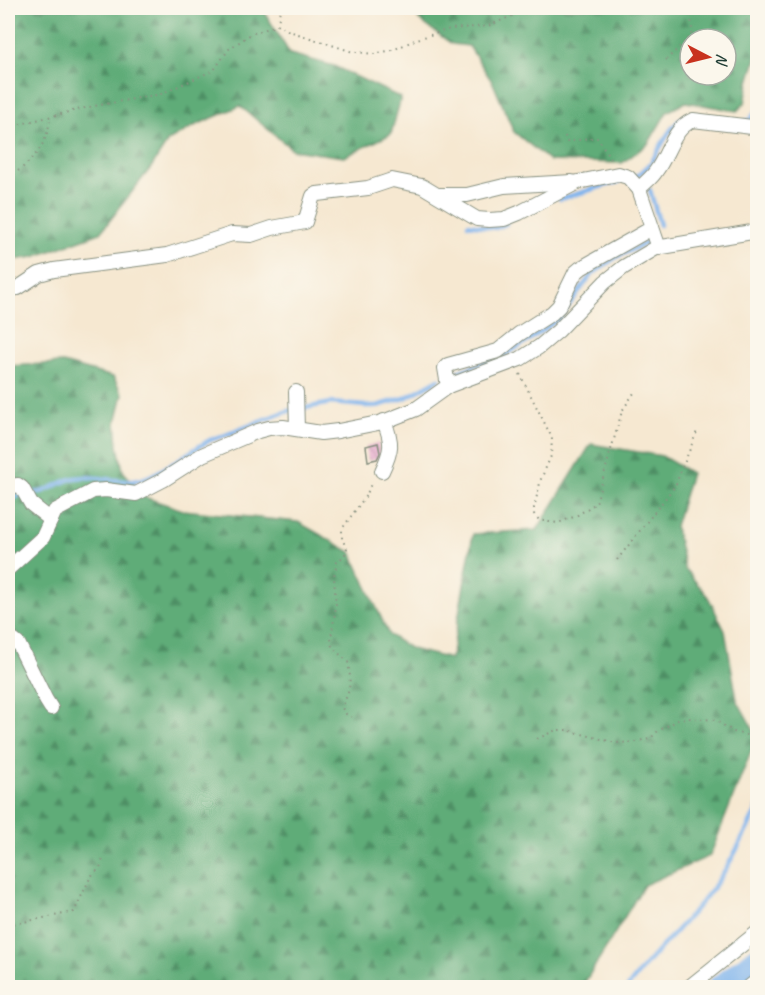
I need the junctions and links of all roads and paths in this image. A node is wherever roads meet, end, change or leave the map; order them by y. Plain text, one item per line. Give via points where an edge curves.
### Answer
1 (280, 8) edge
2 (531, 8) edge
3 (690, 8) edge
4 (278, 26) junction
5 (666, 60) dead end
6 (50, 117) junction
7 (758, 122) edge
8 (8, 127) edge
9 (565, 136) dead end
10 (618, 174) junction
11 (8, 178) edge
12 (578, 182) junction
13 (639, 189) junction
14 (440, 195) junction
15 (652, 228) junction
16 (758, 231) edge
17 (659, 248) junction
18 (8, 290) edge
19 (511, 362) junction
20 (448, 386) junction
21 (296, 392) dead end
22 (634, 393) dead end
23 (384, 421) junction
24 (297, 429) junction
25 (698, 429) dead end
26 (382, 471) joint
27 (8, 486) edge
28 (51, 520) junction
29 (617, 560) dead end
30 (8, 569) edge
31 (8, 636) edge
32 (51, 708) dead end
33 (352, 717) dead end
34 (758, 738) edge
35 (537, 739) dead end
36 (104, 856) dead end
37 (8, 925) edge
38 (758, 932) edge
39 (758, 980) edge
40 (688, 987) edge
41 (748, 987) edge

1 - 4 path
2 - 4 path via 488,26 450,29 373,54 350,51
3 - 5 path via 691,36
4 - 6 path via 251,34 229,49 214,70 161,94
6 - 8 path
6 - 11 path via 42,146 33,159
7 - 13 street via 752,127 693,120 687,123 679,130 656,172
9 - 10 path via 567,142 598,138
10 - 12 street
10 - 13 street via 628,177
12 - 14 street
12 - 14 street via 504,219 477,219
13 - 15 street
14 - 18 street via 422,186 392,180 368,188 317,194 304,222 251,235 232,234 168,255 54,270
15 - 17 street
15 - 20 street via 581,268 559,306 502,349 448,365
16 - 17 street
17 - 19 street via 617,272 558,331
19 - 20 street
19 - 22 path via 552,438 551,456 535,496 534,514 539,520 565,521 596,502 622,411
20 - 23 street via 416,410
21 - 24 street
23 - 24 street via 321,434
23 - 26 street via 392,444
24 - 28 street via 258,431 202,455 136,495 93,491 55,511
25 - 29 path via 675,486
26 - 33 path via 342,530 347,552 337,562 334,576 332,647 348,662 351,684 342,708
27 - 28 street via 22,488 31,504
28 - 30 street via 43,537
31 - 32 street via 19,645
34 - 35 path via 734,732 715,720 691,718 680,719 636,742 616,743 567,730 556,730
36 - 37 path via 74,912
38 - 40 street
39 - 41 street

